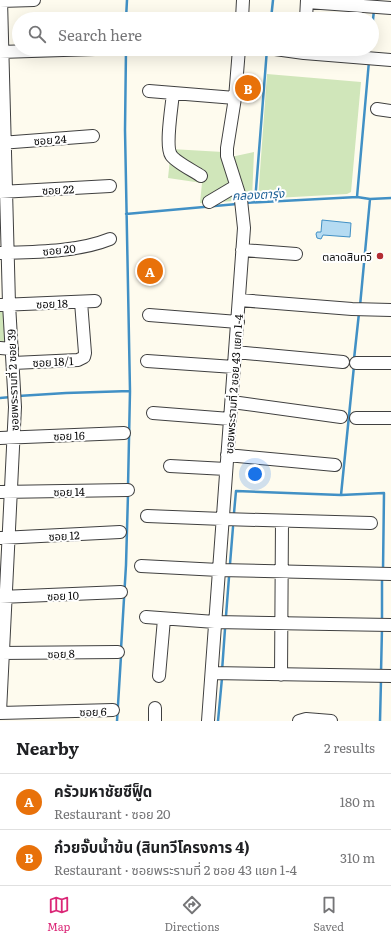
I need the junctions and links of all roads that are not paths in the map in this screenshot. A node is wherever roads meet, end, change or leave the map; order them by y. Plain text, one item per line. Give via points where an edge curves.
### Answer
1 (34, 0) edge
2 (243, 0) edge
3 (1, 1) edge
4 (307, 1) edge
5 (391, 8) edge
6 (242, 12) edge
7 (306, 12) edge
8 (2, 52) edge
9 (12, 52) edge
10 (238, 56) edge
11 (353, 56) edge
12 (391, 60) edge
13 (149, 91) dead end
14 (173, 93) junction
15 (235, 98) junction
16 (377, 109) dead end
17 (391, 111) edge
18 (93, 136) dead end
19 (3, 142) edge
20 (201, 176) dead end
21 (110, 186) dead end
22 (236, 186) junction
23 (3, 192) edge
24 (209, 202) dead end
25 (110, 239) dead end
26 (242, 250) junction
27 (4, 253) edge
28 (296, 254) dead end
29 (239, 300) junction
30 (95, 301) dead end
31 (81, 302) junction
32 (5, 304) edge
33 (391, 310) edge
34 (149, 315) dead end
35 (238, 322) junction
36 (6, 348) edge
37 (235, 352) junction
38 (147, 361) dead end
39 (343, 362) dead end
40 (356, 363) dead end
41 (391, 363) edge
42 (13, 364) junction
43 (234, 368) junction
44 (232, 402) junction
45 (153, 413) dead end
46 (341, 417) dead end
47 (356, 418) dead end
48 (391, 418) edge
49 (230, 419) junction
50 (124, 433) dead end
51 (0, 438) edge
52 (14, 438) junction
53 (227, 455) junction
54 (335, 465) dead end
55 (170, 466) dead end
56 (226, 469) junction
57 (128, 490) dead end
58 (5, 492) edge
59 (147, 516) dead end
60 (222, 519) junction
61 (282, 521) junction
62 (371, 523) dead end
63 (120, 532) dead end
64 (4, 538) edge
65 (141, 566) dead end
66 (219, 570) junction
67 (283, 572) junction
68 (391, 574) edge
69 (120, 592) dead end
70 (3, 597) edge
71 (146, 617) dead end
72 (164, 619) junction
73 (215, 622) junction
74 (281, 623) junction
75 (390, 625) edge
76 (118, 652) dead end
77 (2, 653) edge
78 (212, 673) junction
79 (281, 675) junction
80 (159, 676) dead end
81 (389, 676) edge
82 (155, 708) dead end
83 (113, 710) dead end
84 (0, 712) edge
85 (155, 721) edge
86 (208, 721) edge
87 (299, 721) edge
88 (332, 721) edge

1 - 3 street
2 - 6 street
3 - 8 street, ซอยพระรามที่ 2 ซอย 39
4 - 5 street
4 - 7 street
8 - 9 street
8 - 19 street, ซอยพระรามที่ 2 ซอย 39
10 - 15 street, ซอยพระรามที่ 2 ซอย 43 แยก 1-4
11 - 12 street
13 - 14 street
14 - 15 street
14 - 20 street via 168,148 170,155
15 - 22 street, ซอยพระรามที่ 2 ซอย 43 แยก 1-4 via 227,156
16 - 17 street
18 - 19 street, ซอย 24
19 - 23 street, ซอยพระรามที่ 2 ซอย 39
21 - 23 street, ซอย 22
22 - 24 street
22 - 26 street, ซอยพระรามที่ 2 ซอย 43 แยก 1-4 via 241,200 244,228
23 - 27 street, ซอยพระรามที่ 2 ซอย 39
25 - 27 street, ซอย 20 via 84,246
26 - 28 street
26 - 29 street, ซอยพระรามที่ 2 ซอย 43 แยก 1-4
27 - 32 street, ซอยพระรามที่ 2 ซอย 39
29 - 33 street
29 - 35 street, ซอยพระรามที่ 2 ซอย 43 แยก 1-4
30 - 31 street, ซอย 18
31 - 32 street, ซอย 18
31 - 42 street, ซอย 18/1 via 84,357 78,360
32 - 36 street, ซอยพระรามที่ 2 ซอย 39
34 - 35 street
35 - 37 street, ซอยพระรามที่ 2 ซอย 43 แยก 1-4
36 - 42 street, ซอยพระรามที่ 2 ซอย 39
37 - 39 street
37 - 43 street, ซอยพระรามที่ 2 ซอย 43 แยก 1-4
38 - 43 street
40 - 41 street
42 - 52 street, ซอยพระรามที่ 2 ซอย 39
43 - 44 street, ซอยพระรามที่ 2 ซอย 43 แยก 1-4
44 - 46 street
44 - 49 street, ซอยพระรามที่ 2 ซอย 43 แยก 1-4
45 - 49 street
47 - 48 street
49 - 53 street, ซอยพระรามที่ 2 ซอย 43 แยก 1-4
50 - 52 street, ซอย 16
51 - 52 street, ซอย 16
52 - 58 street, ซอยพระรามที่ 2 ซอย 39
53 - 54 street
53 - 56 street, ซอยพระรามที่ 2 ซอย 43 แยก 1-4
55 - 56 street
56 - 60 street, ซอยพระรามที่ 2 ซอย 43 แยก 1-4
57 - 58 street, ซอย 14
58 - 64 street, ซอยพระรามที่ 2 ซอย 39
59 - 60 street
60 - 61 street
60 - 66 street, ซอยพระรามที่ 2 ซอย 43 แยก 1-4
61 - 62 street
61 - 67 street
63 - 64 street, ซอย 12
64 - 70 street, ซอยพระรามที่ 2 ซอย 39
65 - 66 street
66 - 67 street
66 - 73 street, ซอยพระรามที่ 2 ซอย 43 แยก 1-4
67 - 68 street
67 - 74 street
69 - 70 street, ซอย 10
70 - 77 street, ซอยพระรามที่ 2 ซอย 39
71 - 72 street
72 - 73 street
72 - 80 street
73 - 74 street
73 - 78 street, ซอยพระรามที่ 2 ซอย 43 แยก 1-4
74 - 75 street
74 - 79 street
76 - 77 street, ซอย 8
77 - 84 street, ซอยพระรามที่ 2 ซอย 39
78 - 79 street
78 - 86 street, ซอยพระรามที่ 2 ซอย 43 แยก 1-4
79 - 81 street
82 - 85 street
83 - 84 street, ซอย 6
87 - 88 street

